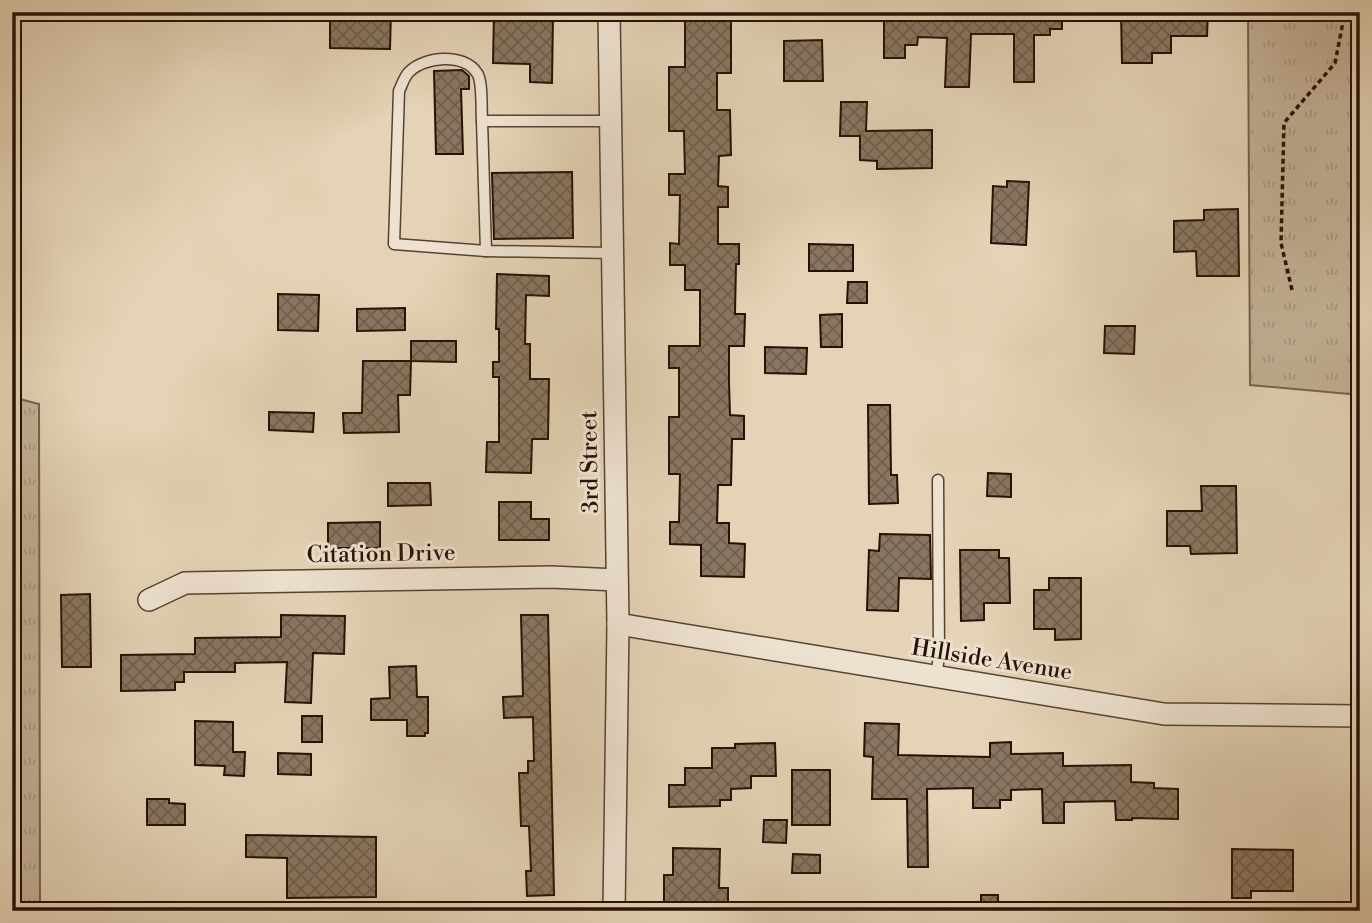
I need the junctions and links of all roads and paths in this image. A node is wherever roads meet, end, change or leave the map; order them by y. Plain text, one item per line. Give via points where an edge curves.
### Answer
1 (609, 12) edge
2 (1345, 12) edge
3 (482, 121) junction
4 (610, 121) junction
5 (486, 251) junction
6 (612, 253) junction
7 (1292, 290) dead end
8 (938, 480) dead end
9 (617, 580) junction
10 (149, 600) dead end
11 (618, 624) junction
12 (936, 677) junction
13 (1360, 716) edge
14 (614, 911) edge

1 - 4 street, 3rd Street
2 - 7 path via 1335,62 1284,123 1282,243
3 - 4 lane
3 - 5 lane
3 - 5 lane via 479,75 467,62 442,59 419,65 407,74 399,91 394,244
4 - 6 street, 3rd Street
5 - 6 lane
6 - 9 street, 3rd Street
8 - 12 lane
9 - 10 street, Citation Drive via 185,583
9 - 11 street, 3rd Street
11 - 12 street, Hillside Avenue
11 - 14 street, 3rd Street
12 - 13 street, Hillside Avenue via 1164,714

